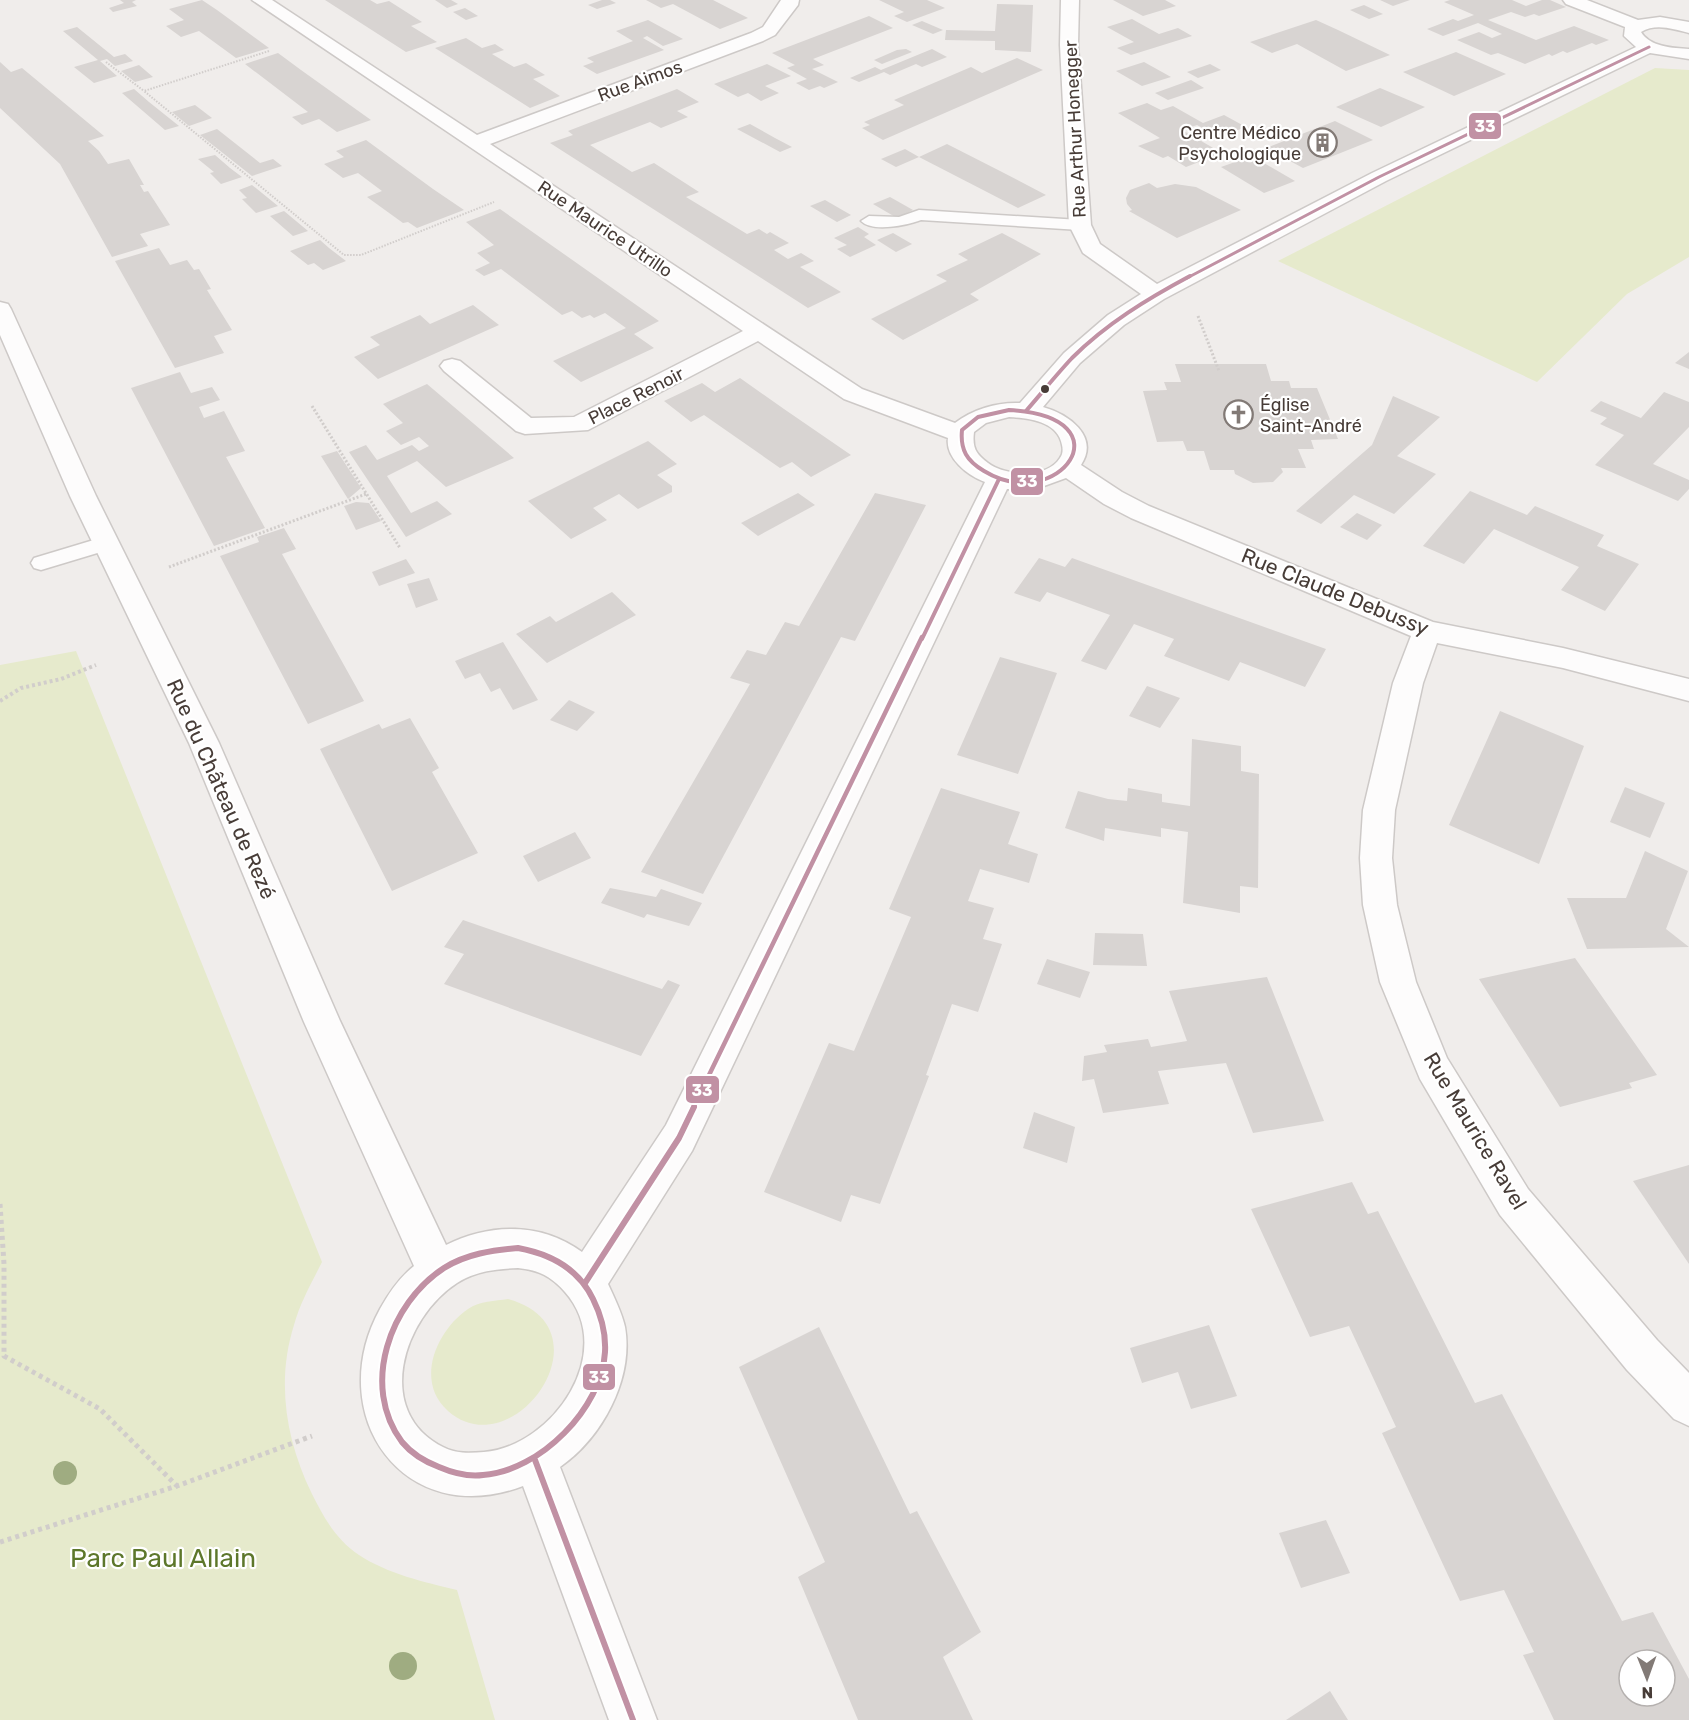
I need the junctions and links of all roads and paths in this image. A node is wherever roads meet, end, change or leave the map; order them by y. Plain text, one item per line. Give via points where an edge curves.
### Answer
1 (261, 0) edge
2 (790, 0) edge
3 (1070, 0) edge
4 (1572, 0) edge
5 (1686, 24) edge
6 (1637, 26) junction
7 (316, 37) junction
8 (1649, 47) junction
9 (1689, 54) edge
10 (106, 62) dead end
11 (144, 91) junction
12 (476, 142) junction
13 (539, 185) junction
14 (869, 221) dead end
15 (1080, 225) junction
16 (1156, 294) junction
17 (0, 309) edge
18 (1197, 312) dead end
19 (760, 331) junction
20 (452, 366) dead end
21 (1219, 371) dead end
22 (312, 406) dead end
23 (1026, 411) junction
24 (961, 434) junction
25 (1067, 467) junction
26 (999, 479) junction
27 (366, 494) junction
28 (107, 543) junction
29 (400, 548) dead end
30 (41, 563) dead end
31 (162, 569) dead end
32 (1427, 631) junction
33 (96, 665) dead end
34 (1687, 684) edge
35 (0, 701) edge
36 (0, 1204) edge
37 (438, 1272) junction
38 (585, 1283) junction
39 (2, 1359) edge
40 (1689, 1404) edge
41 (312, 1436) dead end
42 (535, 1460) junction
43 (177, 1486) junction
44 (0, 1542) edge
45 (633, 1720) edge

1 - 7 street, Rue Maurice Utrillo
2 - 12 street, Rue Aimos via 769,31 757,38
3 - 15 street, Rue Arthur Honegger
4 - 6 street
5 - 6 street via 1656,22
6 - 8 street via 1632,30 1633,36
7 - 11 path
7 - 12 street, Rue Maurice Utrillo
8 - 9 street
8 - 16 street via 1379,177
10 - 11 path
11 - 13 path via 344,255 361,255
12 - 13 street, Rue Maurice Utrillo
13 - 19 street, Rue Maurice Utrillo
14 - 15 lane via 901,222 919,215
15 - 16 street, Rue Arthur Honegger via 1092,248
16 - 23 street via 1116,320 1072,358
17 - 28 street, Rue du Château de Rezé
18 - 21 path
19 - 20 street, Place Renoir via 579,425 525,426
19 - 24 street, Rue Maurice Utrillo via 853,394
22 - 27 path
23 - 24 street via 984,414 969,423
23 - 25 street via 1052,419 1070,433 1075,453
24 - 26 street via 959,444 966,460 979,471
25 - 26 street via 1033,481
25 - 32 street, Rue Claude Debussy via 1140,512
26 - 38 street via 679,1138
27 - 29 path
27 - 31 path
28 - 30 lane
28 - 37 street, Rue du Château de Rezé via 204,742 322,1022
32 - 34 street, Rue Claude Debussy
32 - 40 street, Rue Maurice Ravel via 1408,683 1379,810 1376,858 1380,904 1398,982 1433,1067 1514,1202 1642,1355
33 - 35 path via 61,679 21,688
36 - 39 path via 4,1264
37 - 38 street via 464,1257 491,1249 518,1248 544,1253 567,1265
37 - 42 street via 416,1291 398,1315 386,1344 381,1372 383,1401 391,1426 406,1448 426,1464 452,1473 479,1476
38 - 42 street via 597,1303 603,1325 600,1375 576,1424
39 - 43 path via 100,1409
41 - 43 path
42 - 45 street
43 - 44 path

